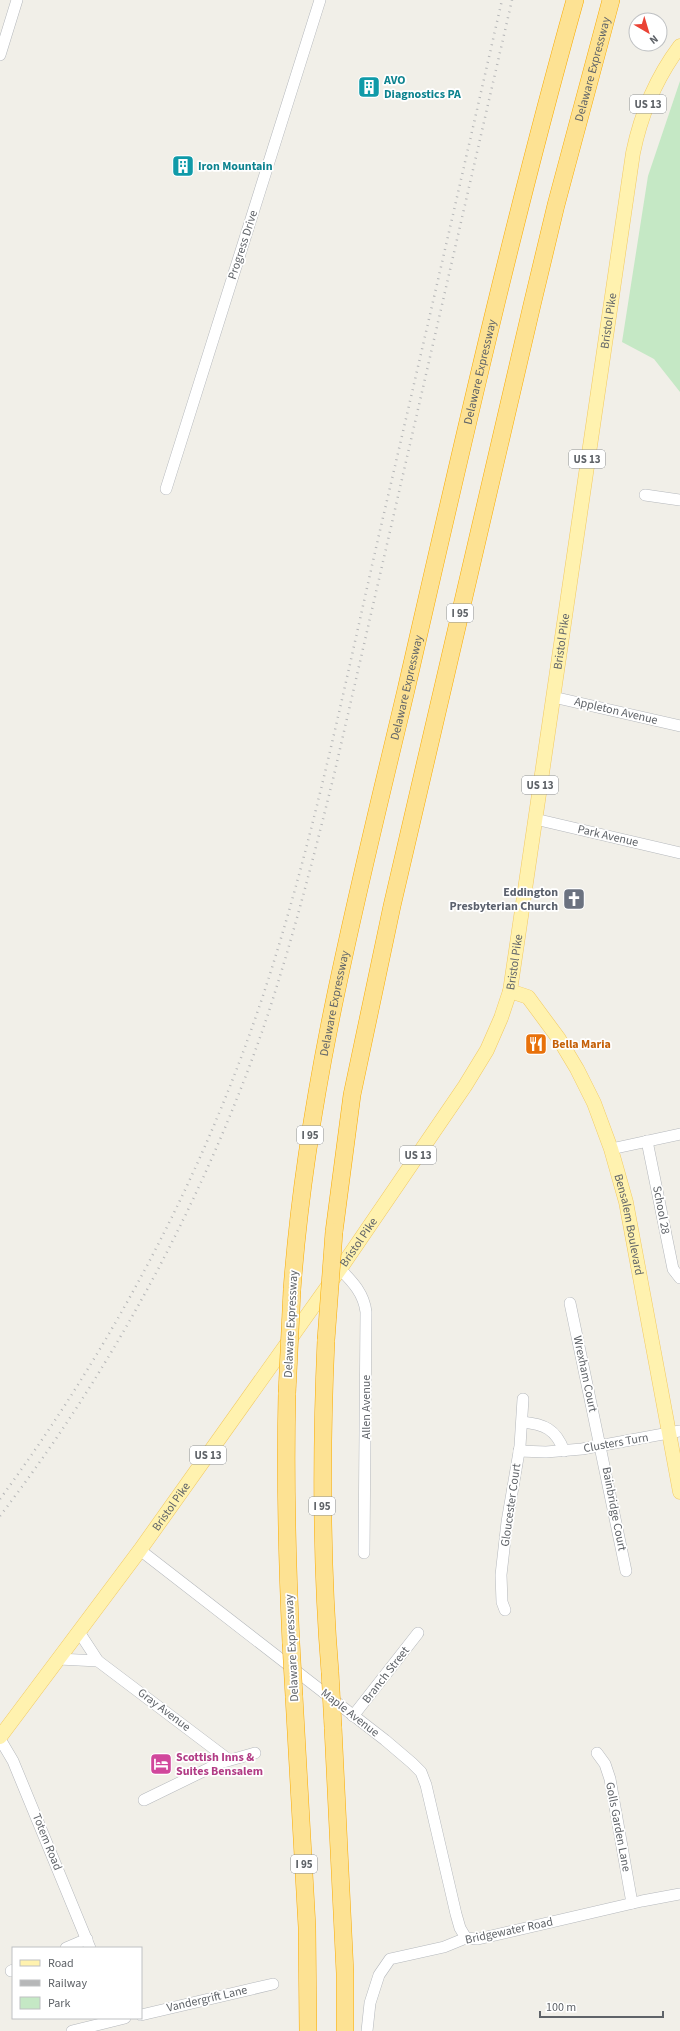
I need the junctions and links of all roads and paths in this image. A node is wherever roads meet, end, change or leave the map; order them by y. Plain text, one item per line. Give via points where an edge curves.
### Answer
1 (17, 0) edge
2 (320, 0) edge
3 (575, 0) edge
4 (612, 0) edge
5 (680, 46) edge
6 (0, 55) edge
7 (166, 489) dead end
8 (645, 495) dead end
9 (680, 500) edge
10 (553, 696) junction
11 (680, 726) edge
12 (535, 819) junction
13 (680, 853) edge
14 (510, 991) junction
15 (680, 1134) edge
16 (647, 1141) junction
17 (611, 1149) junction
18 (340, 1269) junction
19 (680, 1278) edge
20 (570, 1303) dead end
21 (523, 1399) dead end
22 (522, 1422) junction
23 (674, 1432) edge
24 (601, 1446) junction
25 (519, 1451) junction
26 (564, 1451) junction
27 (680, 1492) edge
28 (140, 1550) junction
29 (364, 1553) dead end
30 (626, 1571) dead end
31 (505, 1610) dead end
32 (79, 1632) junction
33 (418, 1633) dead end
34 (59, 1659) junction
35 (98, 1661) junction
36 (353, 1716) junction
37 (0, 1738) edge
38 (255, 1753) dead end
39 (597, 1753) dead end
40 (229, 1760) junction
41 (144, 1800) dead end
42 (680, 1894) edge
43 (632, 1903) junction
44 (466, 1938) junction
45 (88, 1944) edge
46 (72, 1947) edge
47 (273, 1984) dead end
48 (142, 2015) edge
49 (117, 2019) edge
50 (72, 2031) edge
51 (308, 2031) edge
52 (345, 2031) edge
53 (367, 2031) edge

1 - 6 street
2 - 7 street, Progress Drive
3 - 51 highway, Delaware Expressway / I 95, bridge via 499,289 338,982 311,1122 301,1196 292,1290 285,1462 291,1643 307,1927
4 - 52 highway, Delaware Expressway / I 95, bridge via 556,205 391,914 353,1088 334,1232 323,1403 322,1521 344,1957
5 - 10 main road, Bristol Pike / US 13 via 665,68 649,101 633,153
8 - 9 street
10 - 11 street, Appleton Avenue
10 - 12 main road, Bristol Pike / US 13
12 - 13 street, Park Avenue
12 - 14 main road, Bristol Pike / US 13
14 - 17 main road, Bensalem Boulevard via 528,997 559,1039 591,1097
14 - 18 main road, Bristol Pike / US 13 via 497,1028 480,1062
15 - 16 street
16 - 17 street
16 - 19 street, School 28 via 673,1270
17 - 23 main road, Bensalem Boulevard via 626,1202
18 - 28 main road, Bristol Pike / US 13
18 - 29 street, Allen Avenue via 362,1296 366,1312
20 - 24 street, Wrexham Court
21 - 22 street, Gloucester Court
22 - 25 street, Gloucester Court
22 - 26 street via 546,1427
23 - 24 street, Clusters Turn
23 - 27 main road, Bensalem Boulevard
24 - 26 street, Clusters Turn
24 - 30 street, Bainbridge Court
25 - 26 street, Clusters Turn
25 - 31 street, Gloucester Court via 501,1575 502,1602
28 - 32 main road, Bristol Pike / US 13
28 - 36 street, Maple Avenue
32 - 34 main road, Bristol Pike / US 13
32 - 35 street, Gray Avenue
33 - 36 street, Branch Street
34 - 35 street
34 - 37 main road, Bristol Pike / US 13
35 - 40 street, Gray Avenue
36 - 44 street, Maple Avenue via 402,1753 420,1772 430,1796 456,1914
37 - 45 street, Totem Road via 13,1760
38 - 40 street
39 - 43 street, Golls Garden Lane via 605,1764 610,1779
40 - 41 street
42 - 43 street, Bridgewater Road
43 - 44 street, Bridgewater Road via 478,1940
44 - 53 street, Bridgewater Road via 444,1947 390,1959 379,1975 370,2003
45 - 46 street
47 - 48 street, Vandergrift Lane
49 - 50 street

